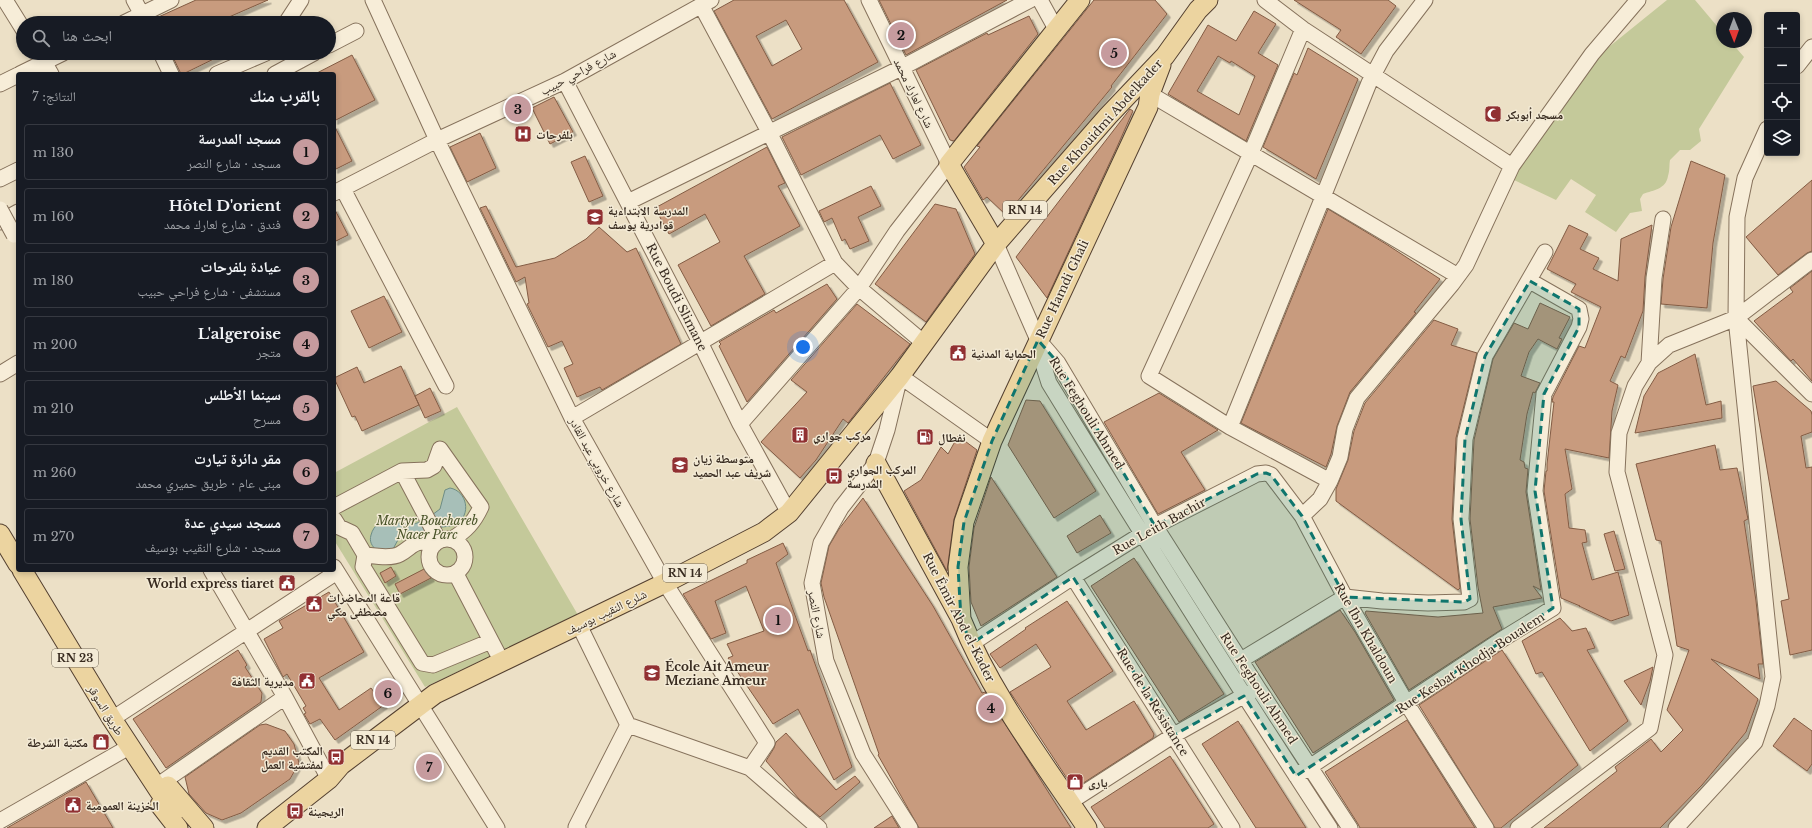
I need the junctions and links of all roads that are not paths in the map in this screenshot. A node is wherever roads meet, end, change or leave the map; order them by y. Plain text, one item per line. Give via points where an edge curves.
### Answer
1 (5, 0) edge
2 (134, 0) edge
3 (171, 0) edge
4 (301, 0) edge
5 (373, 0) edge
6 (869, 0) edge
7 (1030, 0) edge
8 (1040, 0) edge
9 (1080, 0) edge
10 (1266, 0) edge
11 (1425, 0) edge
12 (1638, 0) edge
13 (706, 2) edge
14 (1198, 3) edge
15 (142, 16) edge
16 (148, 16) edge
17 (291, 16) edge
18 (16, 18) edge
19 (1056, 29) junction
20 (1303, 29) junction
21 (356, 31) dead end
22 (336, 41) edge
23 (1812, 47) edge
24 (1164, 56) junction
25 (164, 60) edge
26 (250, 60) edge
27 (301, 60) edge
28 (1800, 62) edge
29 (45, 63) edge
30 (901, 68) junction
31 (26, 72) edge
32 (170, 72) edge
33 (222, 72) edge
34 (279, 72) edge
35 (1373, 74) junction
36 (16, 76) edge
37 (565, 81) junction
38 (0, 84) edge
39 (1150, 94) junction
40 (769, 132) junction
41 (1764, 136) edge
42 (437, 140) junction
43 (1251, 153) junction
44 (949, 164) junction
45 (1512, 166) junction
46 (16, 171) edge
47 (0, 180) edge
48 (339, 191) edge
49 (1323, 194) junction
50 (628, 202) junction
51 (0, 209) edge
52 (16, 213) edge
53 (1663, 219) dead end
54 (0, 222) edge
55 (16, 238) edge
56 (996, 244) junction
57 (1545, 252) dead end
58 (1812, 260) edge
59 (836, 263) junction
60 (1458, 276) junction
61 (1530, 281) junction
62 (859, 288) junction
63 (1736, 318) junction
64 (1038, 340) junction
65 (700, 342) junction
66 (924, 343) junction
67 (1648, 363) junction
68 (16, 364) edge
69 (0, 374) edge
70 (900, 376) junction
71 (446, 386) dead end
72 (1812, 394) edge
73 (572, 418) junction
74 (740, 424) junction
75 (1230, 427) junction
76 (992, 441) junction
77 (876, 463) junction
78 (402, 471) junction
79 (1330, 481) junction
80 (336, 506) edge
81 (789, 513) junction
82 (1302, 516) junction
83 (336, 522) edge
84 (1155, 526) junction
85 (0, 534) edge
86 (1142, 534) junction
87 (447, 540) junction
88 (365, 555) junction
89 (16, 558) edge
90 (336, 571) edge
91 (25, 572) edge
92 (212, 572) edge
93 (331, 572) edge
94 (456, 574) junction
95 (1074, 577) junction
96 (665, 583) junction
97 (1345, 597) junction
98 (961, 618) junction
99 (579, 625) junction
100 (247, 630) junction
101 (491, 641) junction
102 (972, 644) junction
103 (1241, 660) junction
104 (502, 662) junction
105 (1258, 688) junction
106 (1244, 696) junction
107 (285, 697) junction
108 (1407, 704) junction
109 (421, 705) junction
110 (112, 719) junction
111 (628, 725) junction
112 (1174, 735) junction
113 (129, 747) junction
114 (1311, 767) junction
115 (750, 768) junction
116 (1296, 776) junction
117 (329, 779) junction
118 (164, 781) junction
119 (1070, 802) junction
120 (283, 815) junction
121 (175, 820) edge
122 (0, 821) edge
123 (204, 828) edge
124 (253, 828) edge
125 (267, 828) edge
126 (497, 828) edge
127 (576, 828) edge
128 (819, 828) edge
129 (910, 828) edge
130 (1087, 828) edge
131 (1232, 828) edge
132 (1330, 828) edge
133 (1350, 828) edge
134 (1486, 828) edge
135 (1518, 828) edge
136 (1676, 828) edge

1 - 18 street
2 - 15 street
3 - 16 street
4 - 17 street
5 - 42 street, شارع خروبي عبد القادر
6 - 30 street, شارع لعارك محمد
7 - 30 street
8 - 19 street
9 - 19 main road
10 - 20 street
11 - 35 street via 1386,51
12 - 45 street via 1592,54
13 - 37 street, شارع فراحي حبيب
13 - 40 street
14 - 24 main road, Rue Khouidmi Abdelkader / RN 14
19 - 44 main road
20 - 35 street
20 - 43 street
21 - 22 street
23 - 28 street
24 - 39 main road, Rue Hamdi Ghali
24 - 56 main road, Rue Khouidmi Abdelkader / RN 14
25 - 32 street
26 - 33 street
27 - 34 street
29 - 31 street
30 - 40 street
30 - 44 street, شارع لعارك محمد
35 - 45 street
35 - 49 street
36 - 38 street
37 - 42 street, شارع فراحي حبيب
37 - 50 street, Rue Boudi Slimane
39 - 43 street
39 - 64 main road, Rue Hamdi Ghali via 1148,107
40 - 50 street
40 - 59 street
41 - 63 street via 1745,178 1737,217
42 - 48 street, شارع فراحي حبيب
42 - 73 street, شارع خروبي عبد القادر
43 - 49 street
43 - 75 street via 1150,376
44 - 56 main road
44 - 62 street via 897,231
45 - 60 street via 1466,265
46 - 47 street
48 - 71 street
49 - 60 street
49 - 75 street
50 - 65 street, Rue Boudi Slimane
51 - 55 street, bridge
52 - 54 street
53 - 67 street via 1654,278
56 - 64 street
56 - 66 main road, Rue Khouidmi Abdelkader / RN 14
57 - 61 street
58 - 63 street
59 - 62 street
59 - 65 street
60 - 79 street via 1357,398 1345,430 1340,458
61 - 97 street via 1518,297 1485,356 1466,439 1461,519 1470,598 1464,602 1428,602
61 - 108 street, Rue Kesbat Khodja Boualem via 1579,309 1581,318 1579,327 1544,394 1535,491 1553,608
62 - 66 street
62 - 74 street
63 - 67 street via 1669,345
63 - 72 street
63 - 136 street via 1773,677 1756,742
64 - 76 main road, Rue Hamdi Ghali
64 - 84 street, Rue Feghouli Ahmed via 1058,363
64 - 86 street, Rue Feghouli Ahmed via 1049,383
65 - 73 street
65 - 74 street, Rue Boudi Slimane
66 - 70 main road, Rue Khouidmi Abdelkader / RN 14
67 - 135 street via 1635,386 1619,433 1617,472 1665,655 1650,728
68 - 69 street
70 - 76 street
70 - 77 street, شارع النصر
70 - 81 main road, شلرع النقيب بوسيف / RN 14
73 - 96 street, شارع خروبي عبد القادر
74 - 81 street, Rue Boudi Slimane
75 - 79 street
76 - 98 main road, Rue Hamdi Ghali via 964,522 958,567
77 - 98 main road, Rue Émir Abd el-Kader
77 - 129 street, شارع النصر via 840,508 821,543 812,584 826,661 863,754
78 - 80 street
78 - 87 street via 415,496
78 - 87 street via 427,470 434,466 440,449 481,507 475,520
79 - 82 street via 1320,499
81 - 96 main road, شلرع النقيب بوسيف / RN 14 via 764,532
82 - 84 street, Rue Leith Bachir via 1271,475 1266,473 1257,474
82 - 97 street, Rue Ibn Khaldoun
83 - 88 street via 339,527 352,533
84 - 86 street, Rue Leith Bachir
84 - 103 street, Rue Feghouli Ahmed
85 - 89 main road, طريق السوقر / RN 23
86 - 95 street, Rue Leith Bachir
86 - 106 street, Rue Feghouli Ahmed
87 - 88 street via 416,542 399,555
87 - 94 street via 465,552 465,565
87 - 94 street via 429,556 432,568 443,575
88 - 101 street via 363,567 422,663 433,665
90 - 109 street
91 - 110 main road, طريق السوقر / RN 23
92 - 100 street
93 - 100 street
94 - 101 street
95 - 102 street, Rue Leith Bachir
95 - 112 street, Rue de la Résistance
96 - 99 main road, شلرع النقيب بوسيف / RN 14
96 - 115 street, شارع خروبي عبد القادر via 767,743
97 - 103 street
97 - 108 street, Rue Ibn Khaldoun
98 - 102 main road, Rue Émir Abd el-Kader
99 - 104 main road, شلرع النقيب بوسيف / RN 14
99 - 111 street
100 - 107 street
100 - 110 street
101 - 104 street
102 - 119 main road, Rue Émir Abd el-Kader via 1004,703
103 - 105 street, Rue Feghouli Ahmed
104 - 109 main road, شلرع النقيب بوسيف / RN 14 via 435,694
105 - 106 street
105 - 114 street, Rue Feghouli Ahmed
106 - 112 street
106 - 116 street, Rue Feghouli Ahmed
107 - 117 street
107 - 118 street
108 - 114 street, Rue Kesbat Khodja Boualem
108 - 134 street, Rue Ibn Khaldoun
109 - 117 main road, شلرع النقيب بوسيف / RN 14 via 341,765
109 - 126 street
110 - 113 main road, طريق السوقر / RN 23
111 - 115 street
111 - 127 street
112 - 119 street
112 - 131 street, Rue de la Résistance
113 - 118 main road, طريق السوقر via 147,761
113 - 121 main road, طريق السوقر via 137,776
113 - 122 street
114 - 116 street, Rue Kesbat Khodja Boualem
114 - 133 street, Rue Feghouli Ahmed
115 - 128 street
116 - 132 street, Rue Feghouli Ahmed
117 - 120 main road, شلرع النقيب بوسيف / RN 14
118 - 123 main road, طريق السوقر
119 - 130 main road, Rue Émir Abd el-Kader
120 - 124 main road, شلرع النقيب بوسيف / RN 14
120 - 125 main road, شلرع النقيب بوسيف / RN 14

